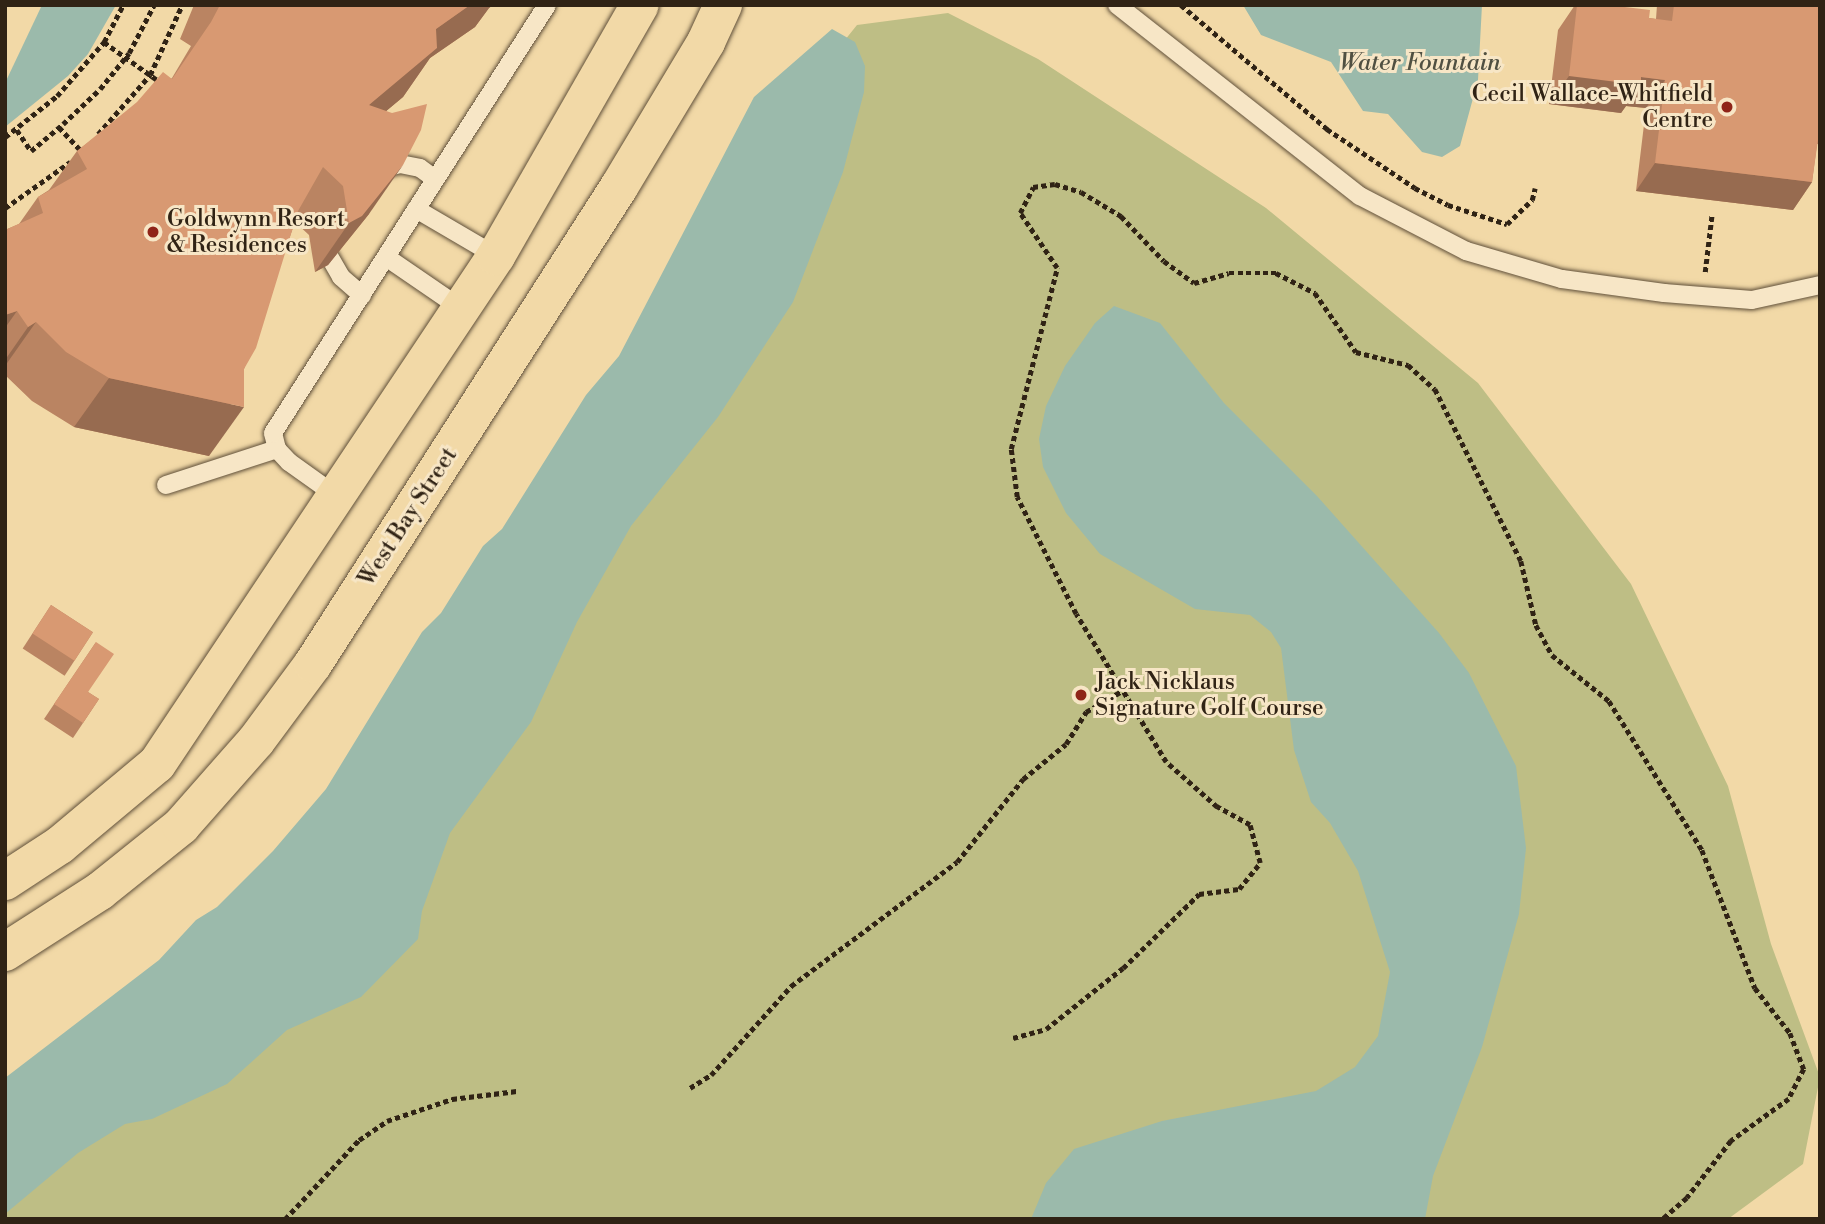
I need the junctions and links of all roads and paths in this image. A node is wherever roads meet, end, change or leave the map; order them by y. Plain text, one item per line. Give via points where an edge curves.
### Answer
1 (123, 5) edge
2 (154, 5) edge
3 (182, 5) edge
4 (547, 5) edge
5 (640, 5) edge
6 (723, 5) edge
7 (1118, 5) edge
8 (1181, 5) edge
9 (104, 42) junction
10 (125, 58) junction
11 (150, 75) junction
12 (167, 86) edge
13 (59, 127) junction
14 (17, 130) junction
15 (5, 138) edge
16 (81, 151) junction
17 (368, 174) edge
18 (435, 179) junction
19 (1535, 188) dead end
20 (5, 208) edge
21 (415, 209) junction
22 (1712, 213) dead end
23 (334, 216) edge
24 (496, 256) junction
25 (386, 257) junction
26 (1820, 285) edge
27 (362, 295) junction
28 (1702, 296) junction
29 (462, 309) junction
30 (277, 449) junction
31 (166, 485) dead end
32 (338, 497) junction
33 (1122, 691) junction
34 (5, 881) edge
35 (5, 952) edge
36 (1013, 1038) dead end
37 (690, 1088) dead end
38 (517, 1091) dead end
39 (285, 1219) edge
40 (1662, 1219) edge

1 - 9 path
2 - 10 path
3 - 11 path
4 - 18 lane
5 - 24 main road
6 - 35 main road, West Bay Street via 706,42 619,187 313,664 256,741 181,826 100,891
7 - 28 lane via 1360,195 1465,251 1562,279
8 - 19 path via 1327,129 1415,188 1448,205 1507,224 1532,200
9 - 10 path
9 - 14 path via 57,96
10 - 11 path
10 - 13 path
11 - 12 path
11 - 16 path
13 - 14 path via 31,151
13 - 16 path
14 - 15 path
16 - 20 path via 48,181
17 - 18 lane via 400,164 420,168
18 - 21 lane
21 - 24 lane
21 - 25 lane
22 - 28 path
23 - 27 lane via 325,249 341,277
24 - 29 main road
25 - 27 lane
25 - 29 lane
26 - 28 lane via 1752,300
27 - 30 lane via 273,433
29 - 32 main road
30 - 31 lane
30 - 32 lane
32 - 34 main road via 157,764 60,845
33 - 36 path via 1166,762 1217,807 1250,825 1260,863 1239,889 1199,894 1123,968 1046,1029
33 - 37 path via 1086,712 1066,744 1023,779 957,862 792,986 711,1075
33 - 40 path via 1076,614 1017,497 1011,449 1057,268 1020,213 1033,187 1055,184 1081,192 1121,216 1164,261 1194,283 1229,273 1276,274 1315,293 1356,352 1408,365 1435,388 1521,561 1536,625 1552,655 1609,701 1702,850 1755,988 1790,1033 1804,1069 1789,1099 1731,1141 1687,1198
38 - 39 path via 452,1099 387,1121 359,1140

